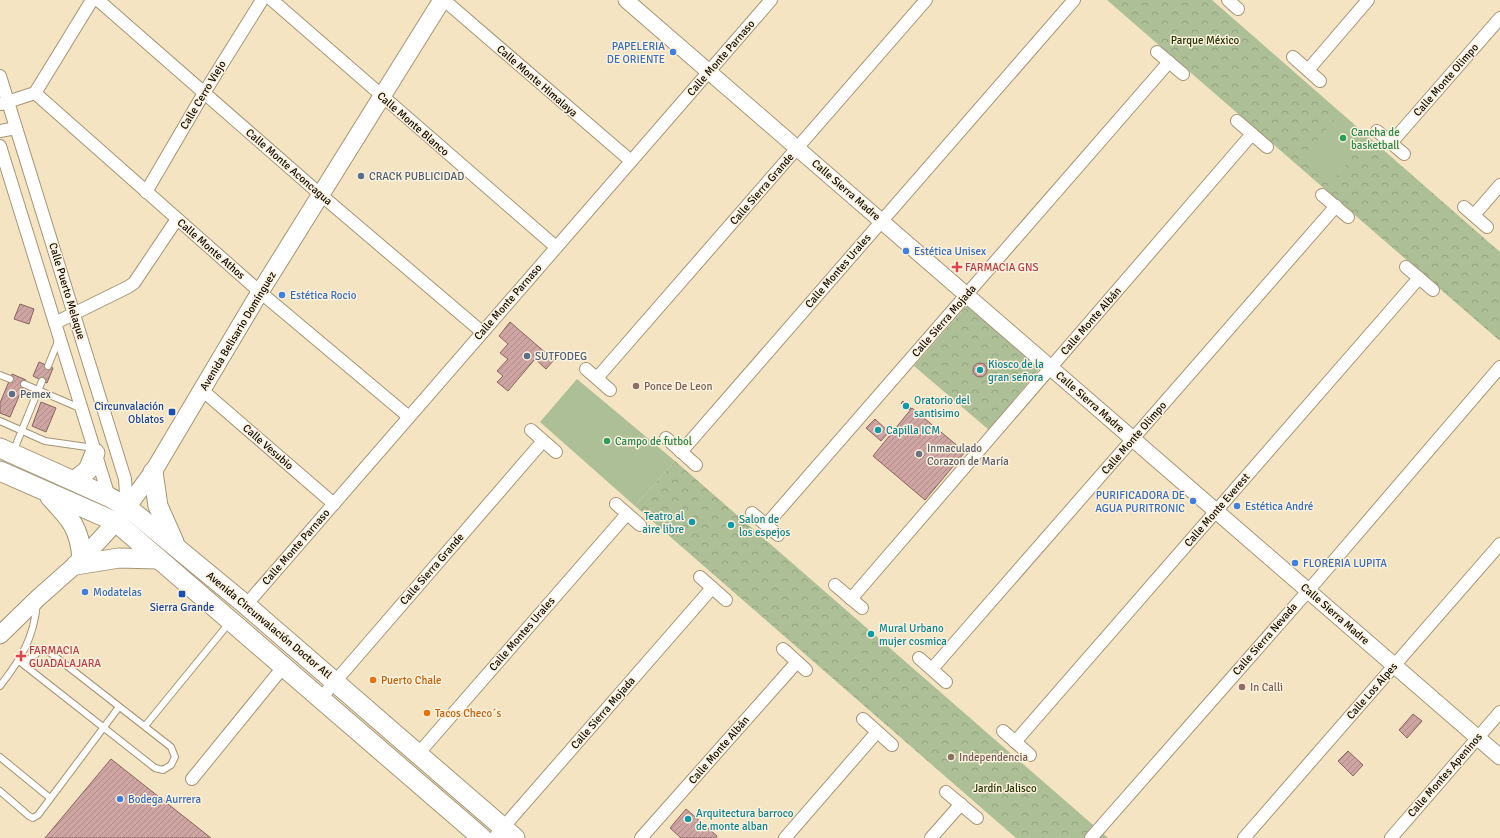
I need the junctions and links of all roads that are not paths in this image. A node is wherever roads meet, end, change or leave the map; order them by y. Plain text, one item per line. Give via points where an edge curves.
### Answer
1 (92, 0) edge
2 (98, 0) edge
3 (262, 0) edge
4 (272, 0) edge
5 (443, 0) edge
6 (626, 0) edge
7 (771, 0) edge
8 (926, 0) edge
9 (1074, 0) edge
10 (1228, 0) edge
11 (1368, 0) edge
12 (1238, 9) dead end
13 (1500, 18) edge
14 (1157, 52) dead end
15 (1293, 57) dead end
16 (1169, 62) junction
17 (1308, 70) junction
18 (709, 71) junction
19 (1183, 74) dead end
20 (0, 76) edge
21 (1320, 81) dead end
22 (204, 92) junction
23 (35, 93) junction
24 (382, 97) junction
25 (4, 104) edge
26 (1237, 121) dead end
27 (16, 128) junction
28 (0, 131) edge
29 (1377, 131) dead end
30 (1252, 134) junction
31 (1391, 143) junction
32 (0, 146) edge
33 (1267, 147) dead end
34 (798, 148) junction
35 (1404, 154) dead end
36 (631, 161) junction
37 (1500, 185) edge
38 (146, 192) junction
39 (1322, 194) dead end
40 (321, 195) junction
41 (1336, 206) junction
42 (1464, 207) dead end
43 (1474, 215) junction
44 (1348, 217) dead end
45 (177, 219) junction
46 (882, 221) junction
47 (1487, 227) dead end
48 (556, 247) junction
49 (1406, 267) dead end
50 (1419, 278) junction
51 (1433, 290) dead end
52 (260, 292) junction
53 (967, 295) junction
54 (74, 314) junction
55 (55, 322) junction
56 (482, 332) junction
57 (60, 337) junction
58 (48, 366) dead end
59 (1500, 367) edge
60 (1050, 368) junction
61 (586, 369) dead end
62 (0, 375) edge
63 (10, 378) dead end
64 (597, 378) junction
65 (42, 381) dead end
66 (24, 384) dead end
67 (38, 390) junction
68 (202, 390) junction
69 (610, 390) dead end
70 (82, 409) junction
71 (409, 417) junction
72 (0, 421) edge
73 (531, 430) dead end
74 (22, 431) junction
75 (666, 438) dead end
76 (1133, 439) junction
77 (543, 441) junction
78 (6, 451) edge
79 (95, 451) junction
80 (556, 452) dead end
81 (681, 452) junction
82 (696, 465) dead end
83 (0, 471) edge
84 (153, 472) junction
85 (74, 481) junction
86 (44, 491) junction
87 (109, 497) junction
88 (334, 504) junction
89 (616, 504) dead end
90 (127, 507) junction
91 (1216, 511) junction
92 (752, 513) dead end
93 (627, 514) junction
94 (116, 522) junction
95 (640, 525) dead end
96 (766, 525) junction
97 (778, 536) dead end
98 (1500, 544) edge
99 (176, 547) junction
100 (157, 559) junction
101 (79, 562) junction
102 (700, 577) dead end
103 (834, 585) dead end
104 (712, 588) junction
105 (1308, 590) junction
106 (38, 598) junction
107 (851, 599) junction
108 (726, 600) dead end
109 (246, 605) junction
110 (862, 608) dead end
111 (231, 621) junction
112 (0, 635) edge
113 (782, 650) dead end
114 (919, 658) dead end
115 (22, 662) junction
116 (1394, 665) junction
117 (284, 666) junction
118 (932, 669) junction
119 (335, 681) junction
120 (946, 682) dead end
121 (0, 686) edge
122 (321, 698) junction
123 (119, 707) junction
124 (1500, 712) edge
125 (863, 719) dead end
126 (145, 726) junction
127 (104, 728) junction
128 (1003, 731) dead end
129 (877, 732) junction
130 (1478, 738) junction
131 (1015, 742) junction
132 (892, 745) dead end
133 (418, 754) junction
134 (1030, 755) dead end
135 (1500, 757) edge
136 (0, 758) edge
137 (192, 778) dead end
138 (0, 791) edge
139 (946, 792) dead end
140 (50, 798) junction
141 (961, 804) junction
142 (977, 818) dead end
143 (504, 835) edge
144 (482, 838) edge
145 (641, 838) edge
146 (784, 838) edge
147 (931, 838) edge
148 (1090, 838) edge
149 (1244, 838) edge
150 (1391, 838) edge

1 - 23 street
2 - 22 street, Calle Monte Aconcagua
3 - 22 street, Calle Cerro Viejo
4 - 24 street, Calle Monte Blanco
5 - 24 main road, Avenida Belisario Domínguez
5 - 36 street, Calle Monte Himalaya
6 - 18 street, Calle Sierra Madre
7 - 18 street, Calle Monte Parnaso
8 - 34 street, Calle Sierra Grande
9 - 46 street, Calle Montes Urales
10 - 12 street
11 - 17 street
13 - 31 street, Calle Monte Olimpo
14 - 16 street
15 - 17 street
16 - 19 street
16 - 53 street, Calle Sierra Mojada
17 - 21 street
18 - 34 street, Calle Sierra Madre
18 - 36 street, Calle Monte Parnaso
20 - 25 street, Calle Puerto Melaque
22 - 38 street, Calle Cerro Viejo
22 - 40 street, Calle Monte Aconcagua
23 - 25 street
23 - 38 street, Calle Monte Athos
24 - 40 main road, Avenida Belisario Domínguez
24 - 48 street, Calle Monte Blanco
25 - 27 street, Calle Puerto Melaque
26 - 30 street
27 - 28 street
27 - 54 street, Calle Puerto Melaque
29 - 31 street
30 - 33 street
30 - 60 street, Calle Monte Albán
31 - 35 street
32 - 55 street, Calle Puerto Melaque
34 - 46 street, Calle Sierra Madre
34 - 64 street, Calle Sierra Grande
36 - 48 street, Calle Monte Parnaso
37 - 43 street
38 - 45 street, Calle Monte Athos
39 - 41 street
40 - 52 main road, Avenida Belisario Domínguez
40 - 56 street, Calle Monte Aconcagua
41 - 44 street
41 - 76 street, Calle Monte Olimpo
42 - 43 street
43 - 47 street
45 - 52 street, Calle Monte Athos
45 - 54 street via 134,283
46 - 53 street, Calle Sierra Madre
46 - 81 street, Calle Montes Urales
48 - 56 street, Calle Monte Parnaso
49 - 50 street
50 - 51 street
50 - 91 street, Calle Monte Everest
52 - 68 main road, Avenida Belisario Domínguez
52 - 71 street, Calle Monte Athos
53 - 60 street, Calle Sierra Madre
53 - 96 street, Calle Sierra Mojada
54 - 55 street
54 - 90 street, Calle Puerto Melaque via 125,478
55 - 57 street, Calle Puerto Melaque
56 - 71 street, Calle Monte Parnaso
57 - 58 lane
57 - 70 street, Calle Puerto Melaque
59 - 105 street, Calle Sierra Nevada
60 - 76 street, Calle Sierra Madre
60 - 107 street, Calle Monte Albán
61 - 64 street
62 - 63 lane
64 - 69 street
65 - 67 lane
66 - 67 lane
67 - 70 lane
67 - 74 lane
68 - 84 main road, Avenida Belisario Domínguez
68 - 88 street, Calle Vesubio
70 - 79 street, Calle Puerto Melaque
71 - 88 street, Calle Monte Parnaso
72 - 74 lane
73 - 77 street
74 - 78 lane
74 - 79 lane via 51,442
75 - 81 street
76 - 91 street, Calle Sierra Madre
76 - 118 street, Calle Monte Olimpo
77 - 80 street
77 - 119 street, Calle Sierra Grande
78 - 85 main road, Avenida Circunvalación Doctor Atl
79 - 85 main road via 88,470
79 - 87 street, Calle Puerto Melaque
81 - 82 street
83 - 86 main road, Avenida Circunvalación Doctor Atl
84 - 90 main road, Avenida Belisario Domínguez
84 - 99 main road via 158,506
85 - 87 main road, Avenida Circunvalación Doctor Atl
86 - 94 main road, Avenida Circunvalación Doctor Atl
86 - 101 main road via 76,528 81,543
87 - 90 main road, Avenida Circunvalación Doctor Atl
87 - 94 street, Calle Puerto Melaque
88 - 109 street, Calle Monte Parnaso
89 - 93 street
90 - 94 main road, Avenida Belisario Domínguez
90 - 99 main road, Avenida Circunvalación Doctor Atl
91 - 105 street, Calle Sierra Madre
91 - 131 street, Calle Monte Everest
92 - 96 street
93 - 95 street
93 - 133 street, Calle Montes Urales
94 - 100 main road, Avenida Circunvalación Doctor Atl
94 - 101 main road, Avenida Belisario Domínguez
96 - 97 street
98 - 116 street, Calle Los Alpes
99 - 109 main road, Avenida Circunvalación Doctor Atl
100 - 101 main road via 119,558
100 - 111 main road, Avenida Circunvalación Doctor Atl
101 - 106 main road, Avenida Belisario Domínguez
102 - 104 street
103 - 107 street
104 - 108 street
104 - 143 street, Calle Sierra Mojada
105 - 116 street, Calle Sierra Madre
105 - 148 street, Calle Sierra Nevada
106 - 112 main road, Avenida Belisario Domínguez
106 - 115 lane via 35,624
107 - 110 street
109 - 119 main road, Avenida Circunvalación Doctor Atl
111 - 117 main road, Avenida Circunvalación Doctor Atl
111 - 126 lane
113 - 145 street, Calle Monte Albán via 801,666
114 - 118 street
115 - 121 lane
115 - 123 lane via 41,650 48,651
115 - 127 lane
116 - 130 street, Calle Sierra Madre
116 - 149 street, Calle Los Alpes
117 - 122 main road, Avenida Circunvalación Doctor Atl
117 - 137 street
118 - 120 street
119 - 122 street, Calle Sierra Grande
119 - 133 main road, Avenida Circunvalación Doctor Atl
122 - 144 main road, Avenida Circunvalación Doctor Atl
123 - 126 lane
123 - 127 lane
124 - 130 street, Calle Montes Apeninos
125 - 129 street
126 - 127 lane via 171,747 175,757 171,765 163,770 154,768
127 - 140 lane
128 - 131 street
129 - 132 street
129 - 146 street
130 - 135 street, Calle Sierra Madre
130 - 150 street, Calle Montes Apeninos
131 - 134 street
133 - 143 main road, Avenida Circunvalación Doctor Atl
136 - 140 lane
138 - 140 lane via 33,818
139 - 141 street
141 - 142 street
141 - 147 street

